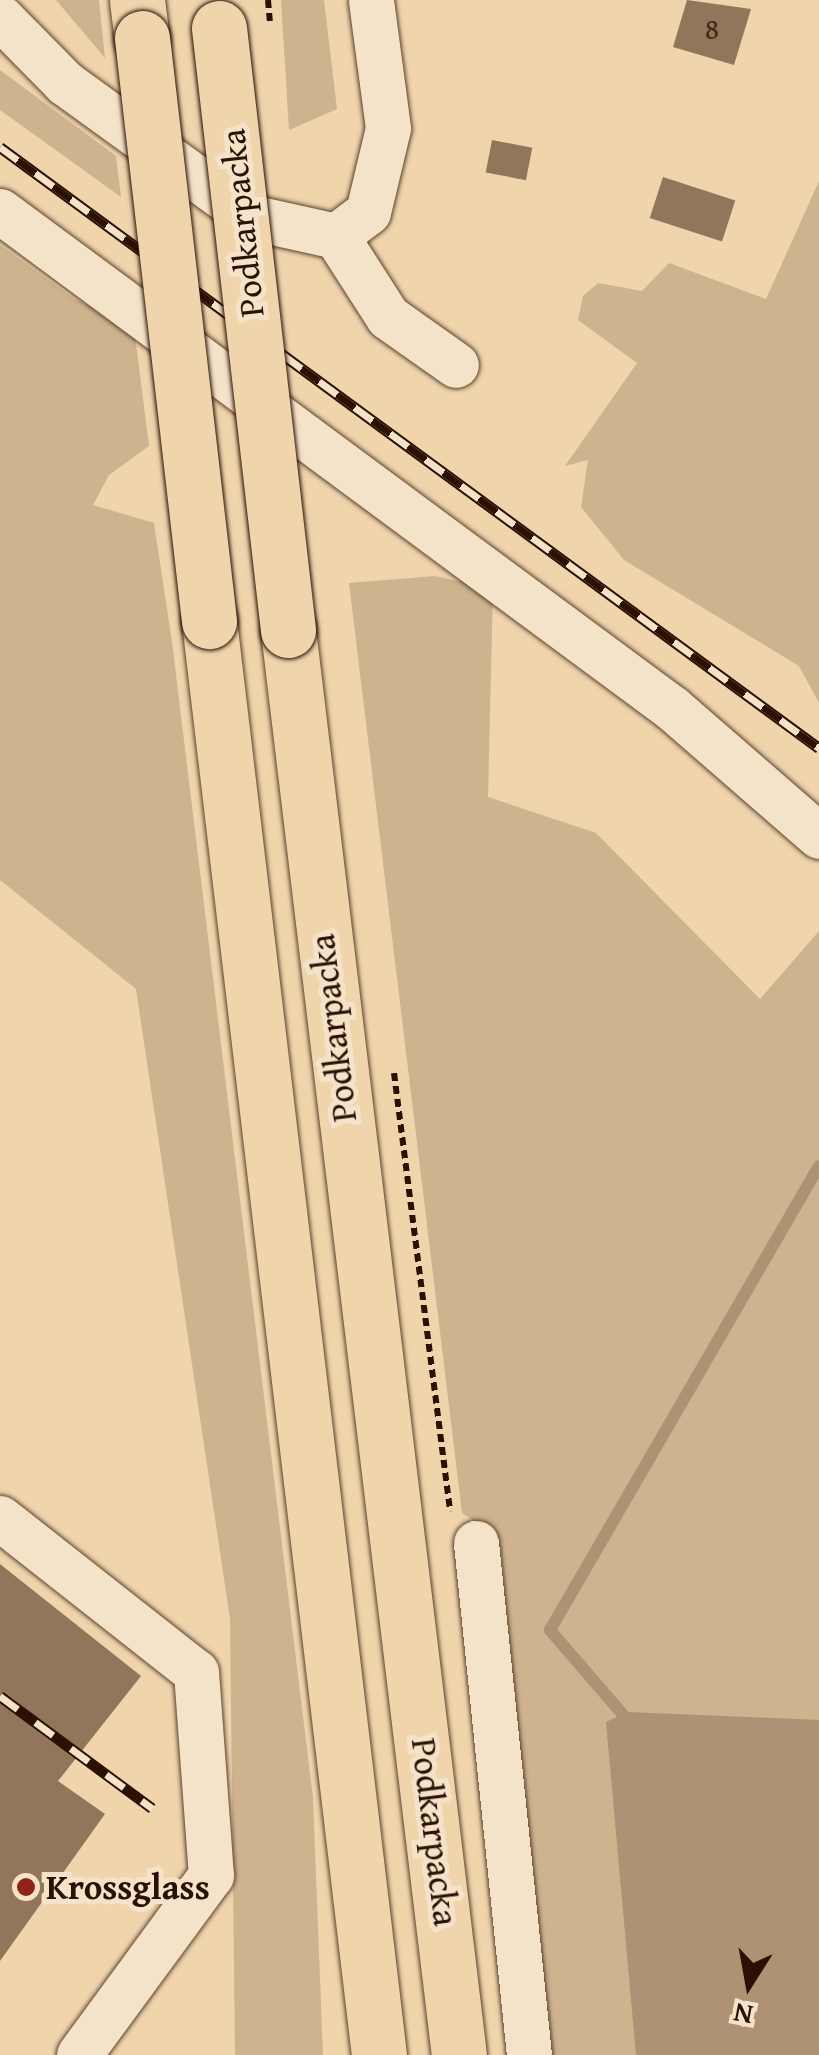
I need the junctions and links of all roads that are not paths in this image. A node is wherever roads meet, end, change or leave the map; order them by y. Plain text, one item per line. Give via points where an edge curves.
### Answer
1 (371, 0) edge
2 (218, 14) edge
3 (0, 17) edge
4 (140, 19) edge
5 (0, 210) edge
6 (336, 236) junction
7 (456, 365) dead end
8 (819, 836) edge
9 (0, 1518) edge
10 (464, 1536) road end
11 (79, 2055) edge
12 (379, 2055) edge
13 (459, 2055) edge
14 (530, 2055) edge

1 - 6 street via 388,128 368,212
2 - 13 main road, Podkarpacka, bridge
3 - 6 street via 65,83 250,217
4 - 12 main road, Podkarpacka, bridge
5 - 8 street via 672,708
6 - 7 street via 388,317
9 - 11 street via 196,1672 211,1874
10 - 14 street

